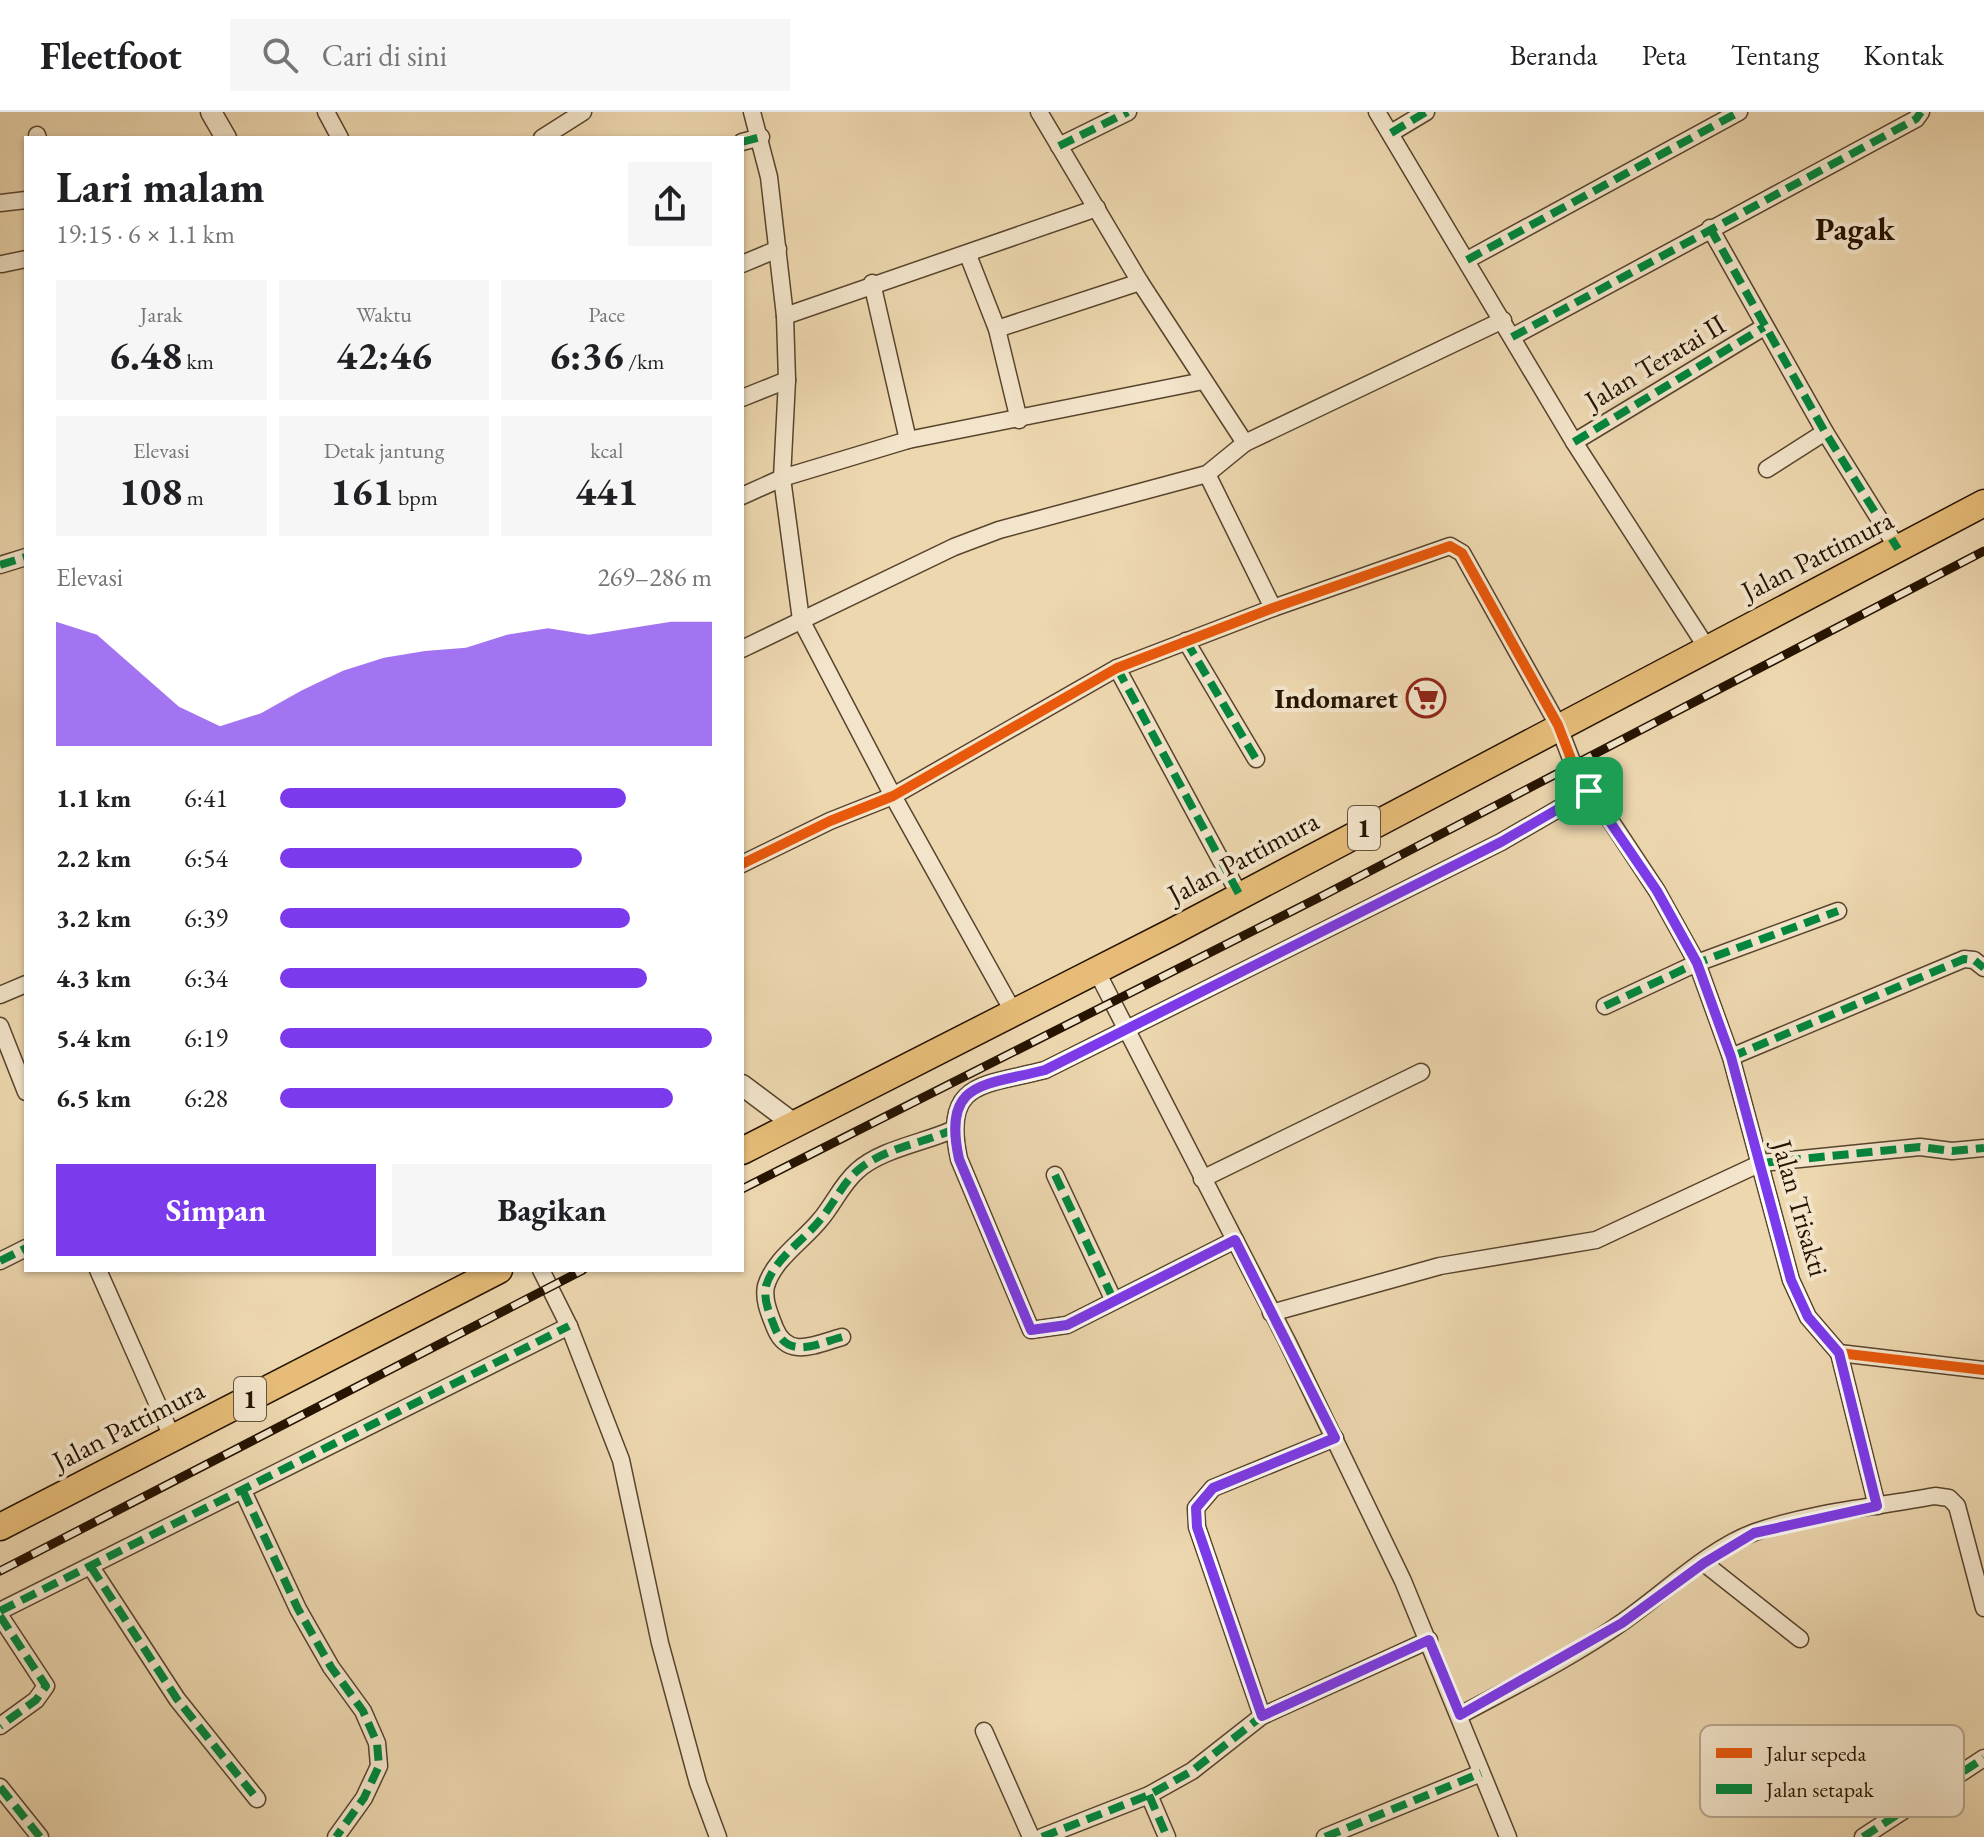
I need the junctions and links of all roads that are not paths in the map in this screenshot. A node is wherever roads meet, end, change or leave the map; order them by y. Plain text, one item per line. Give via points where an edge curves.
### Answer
1 (211, 112) edge
2 (326, 112) edge
3 (583, 112) edge
4 (752, 112) edge
5 (1039, 112) edge
6 (1128, 112) edge
7 (1377, 112) edge
8 (1426, 112) edge
9 (1739, 112) edge
10 (1921, 112) edge
11 (1391, 133) junction
12 (225, 136) edge
13 (339, 136) edge
14 (545, 136) edge
15 (761, 137) junction
16 (744, 141) edge
17 (1059, 146) junction
18 (24, 200) edge
19 (0, 203) edge
20 (1097, 208) junction
21 (1710, 228) junction
22 (778, 249) junction
23 (968, 255) junction
24 (24, 259) edge
25 (1467, 260) junction
26 (744, 263) edge
27 (2, 264) dead end
28 (1140, 282) junction
29 (872, 283) junction
30 (785, 316) junction
31 (1503, 320) junction
32 (1764, 327) junction
33 (997, 329) junction
34 (1512, 337) junction
35 (787, 380) junction
36 (1203, 381) junction
37 (744, 397) edge
38 (1019, 420) junction
39 (1825, 432) junction
40 (908, 440) junction
41 (1574, 442) junction
42 (1245, 443) junction
43 (1767, 469) dead end
44 (1207, 474) junction
45 (782, 478) junction
46 (744, 495) edge
47 (1984, 503) edge
48 (1898, 549) junction
49 (24, 558) edge
50 (0, 565) edge
51 (1273, 608) junction
52 (801, 620) junction
53 (1186, 641) junction
54 (744, 648) edge
55 (1707, 648) junction
56 (1117, 668) junction
57 (1558, 725) junction
58 (1256, 759) dead end
59 (1589, 791) junction
60 (893, 796) junction
61 (744, 863) edge
62 (1239, 894) junction
63 (1838, 911) dead end
64 (1697, 963) junction
65 (1984, 968) edge
66 (1096, 970) junction
67 (24, 985) edge
68 (0, 995) edge
69 (1605, 1006) dead end
70 (1014, 1013) junction
71 (0, 1026) edge
72 (1125, 1030) junction
73 (1731, 1057) junction
74 (1421, 1072) dead end
75 (744, 1086) edge
76 (24, 1087) edge
77 (794, 1124) junction
78 (952, 1130) junction
79 (1984, 1148) edge
80 (744, 1150) edge
81 (1761, 1163) junction
82 (1055, 1175) dead end
83 (1202, 1179) junction
84 (1235, 1240) junction
85 (24, 1249) edge
86 (0, 1261) edge
87 (99, 1272) edge
88 (495, 1272) edge
89 (542, 1272) edge
90 (1114, 1301) junction
91 (1271, 1313) junction
92 (569, 1326) junction
93 (842, 1337) dead end
94 (1842, 1365) junction
95 (1984, 1370) edge
96 (1335, 1438) junction
97 (173, 1439) junction
98 (243, 1491) junction
99 (1877, 1506) junction
100 (0, 1527) edge
101 (1707, 1561) junction
102 (91, 1567) junction
103 (1984, 1608) edge
104 (0, 1613) edge
105 (1800, 1639) dead end
106 (1429, 1640) junction
107 (1460, 1715) junction
108 (1262, 1716) junction
109 (0, 1726) edge
110 (984, 1731) dead end
111 (1984, 1758) edge
112 (1964, 1771) edge
113 (1481, 1773) junction
114 (0, 1787) edge
115 (1149, 1795) junction
116 (257, 1799) dead end
117 (1894, 1817) edge
118 (40, 1837) edge
119 (336, 1837) edge
120 (718, 1837) edge
121 (1031, 1837) edge
122 (1042, 1837) edge
123 (1167, 1837) edge
124 (1325, 1837) edge
125 (1508, 1837) edge
126 (1863, 1837) edge

1 - 12 street
2 - 13 street
3 - 14 street
4 - 15 street
5 - 17 street
6 - 17 street
7 - 11 street
8 - 11 street
9 - 25 street
10 - 21 street
11 - 25 street
15 - 16 street
15 - 22 street
17 - 20 street
18 - 19 street
20 - 23 street
20 - 28 street
21 - 32 street
21 - 34 street
22 - 26 street
22 - 30 street
23 - 29 street
23 - 33 street
24 - 27 street
25 - 31 street
28 - 33 street
28 - 36 street
29 - 30 street
29 - 40 street
30 - 35 street
31 - 34 street
31 - 42 street
32 - 39 street
32 - 41 street, Jalan Teratai II
33 - 38 street
34 - 41 street
35 - 37 street
35 - 45 street
36 - 38 street
36 - 42 street
38 - 40 street
39 - 43 street
39 - 48 street
40 - 45 street
41 - 55 street
42 - 44 street
44 - 51 street
44 - 52 street via 999,530
45 - 46 street
45 - 52 street
47 - 48 highway, Jalan Pattimura / 1
48 - 55 highway, Jalan Pattimura / 1
49 - 50 street
51 - 53 street, Jalan Trisakti
51 - 57 street, Jalan Trisakti via 1450,546 1462,553
52 - 54 street
52 - 60 street
53 - 56 street, Jalan Trisakti
53 - 58 street
55 - 57 highway, Jalan Pattimura / 1
56 - 60 street, Jalan Trisakti
56 - 62 street
57 - 59 street, Jalan Trisakti
57 - 62 highway, Jalan Pattimura / 1
59 - 64 street, Jalan Trisakti via 1657,891
59 - 72 street via 1501,842
60 - 61 street, Jalan Trisakti
60 - 70 street
62 - 66 highway, Jalan Pattimura / 1
63 - 64 street
64 - 69 street
64 - 73 street, Jalan Trisakti
65 - 73 street via 1964,959
66 - 70 highway, Jalan Pattimura / 1
66 - 72 street
67 - 68 street
70 - 77 highway, Jalan Pattimura / 1
71 - 76 street
72 - 78 street via 1045,1070 970,1091 955,1111
72 - 83 street
73 - 81 street, Jalan Trisakti
74 - 83 street
75 - 77 street
77 - 80 highway, Jalan Pattimura / 1
78 - 90 street via 959,1159 1031,1330 1067,1325
78 - 93 street via 856,1171 778,1265 766,1288 767,1306 785,1345 806,1348
79 - 81 street via 1920,1147
81 - 91 street via 1596,1240 1440,1266
81 - 94 street, Jalan Trisakti via 1791,1280 1808,1317
82 - 90 street
83 - 84 street
84 - 90 street
84 - 91 street
85 - 86 street
87 - 97 street
88 - 97 highway, Jalan Pattimura / 1
89 - 92 street
91 - 96 street
92 - 98 street
92 - 120 street via 621,1460 660,1643
94 - 95 street
94 - 99 street
96 - 106 street
96 - 108 street via 1213,1488 1196,1508 1197,1527
97 - 100 highway, Jalan Pattimura / 1
98 - 102 street
98 - 119 street via 298,1609 363,1711 377,1743 379,1766
99 - 101 street via 1754,1533
99 - 103 street via 1949,1498 1957,1506
101 - 105 street
101 - 107 street via 1622,1623
102 - 104 street
102 - 116 street via 177,1699
104 - 109 street via 46,1686 36,1700
106 - 107 street
106 - 108 street
107 - 113 street
108 - 115 street via 1192,1771
110 - 121 street
111 - 112 street
113 - 124 street
113 - 125 street
114 - 118 street
115 - 122 street
115 - 123 street
117 - 126 street

